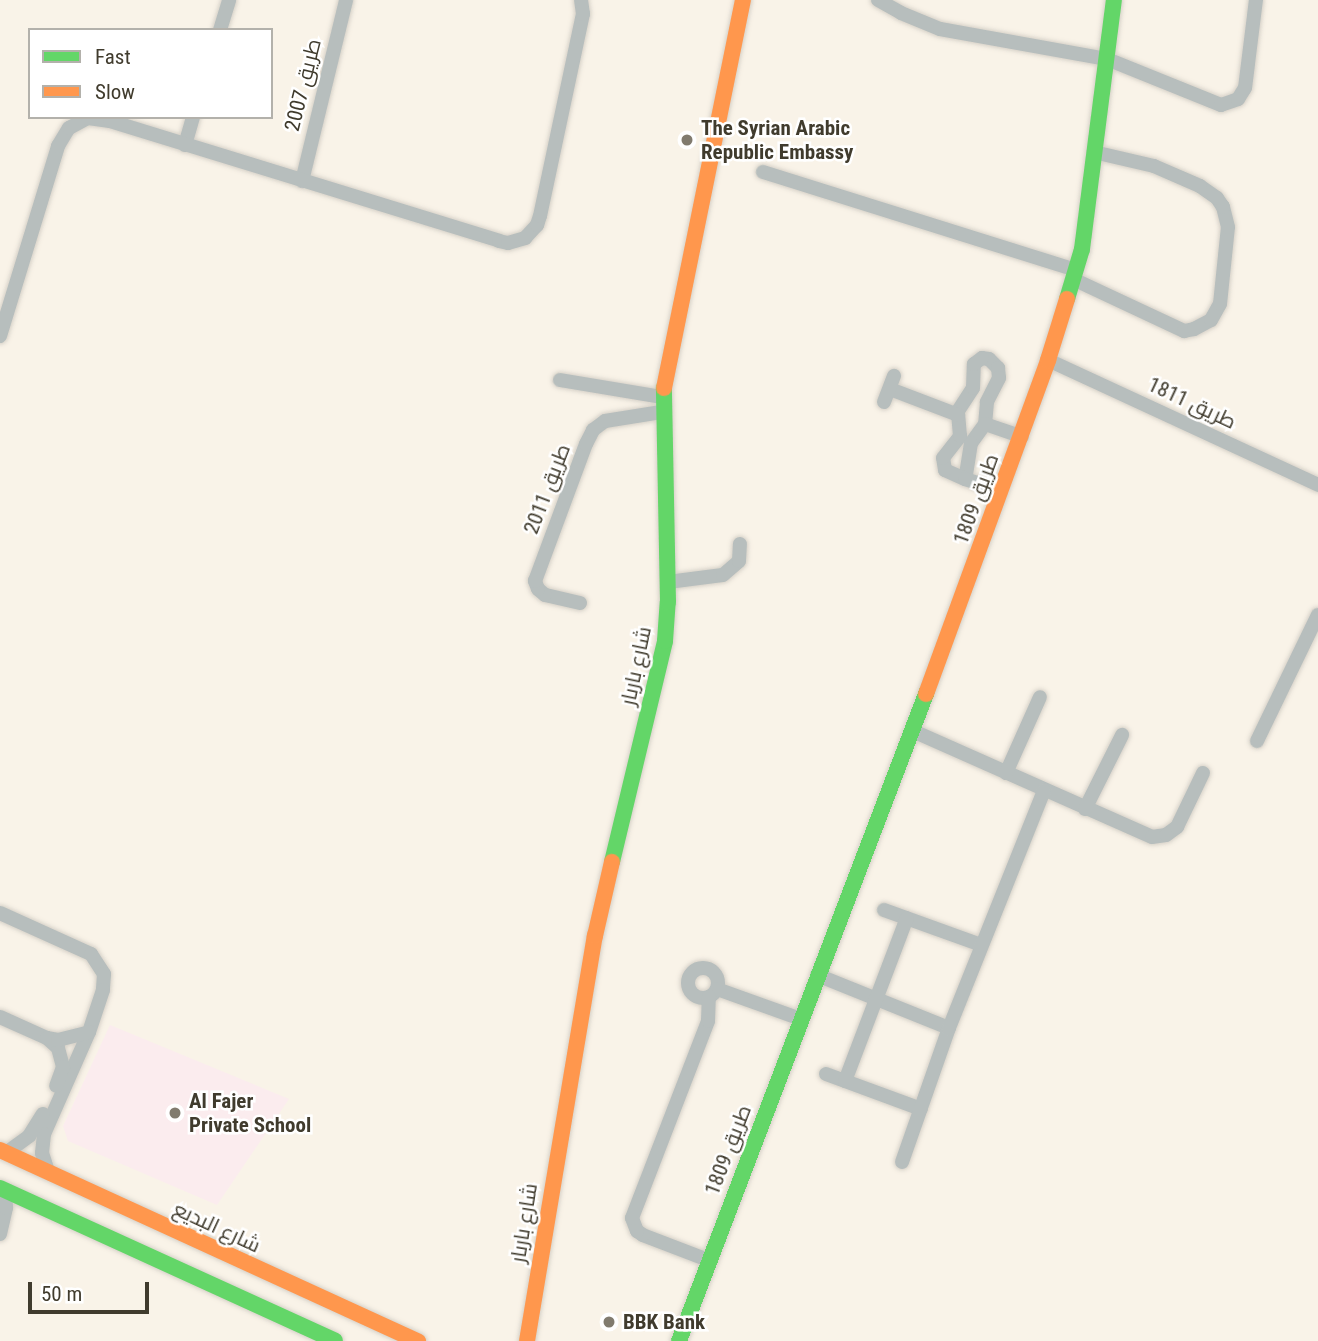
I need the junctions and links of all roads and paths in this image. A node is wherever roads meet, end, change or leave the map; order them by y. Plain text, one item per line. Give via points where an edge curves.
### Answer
1 (229, 0) edge
2 (346, 0) edge
3 (581, 0) edge
4 (743, 0) edge
5 (878, 0) edge
6 (1114, 0) edge
7 (1256, 0) edge
8 (221, 28) edge
9 (1107, 59) junction
10 (92, 119) edge
11 (102, 119) edge
12 (192, 119) edge
13 (185, 145) junction
14 (1094, 152) junction
15 (762, 173) dead end
16 (302, 181) junction
17 (1075, 275) junction
18 (0, 336) edge
19 (1048, 360) junction
20 (560, 380) dead end
21 (889, 389) dead end
22 (972, 391) junction
23 (988, 398) junction
24 (661, 405) junction
25 (958, 415) junction
26 (985, 424) junction
27 (1021, 438) junction
28 (964, 440) junction
29 (965, 479) junction
30 (985, 485) dead end
31 (1318, 485) edge
32 (740, 544) dead end
33 (668, 582) junction
34 (580, 603) dead end
35 (1318, 615) edge
36 (1041, 697) dead end
37 (913, 731) junction
38 (1122, 735) dead end
39 (1257, 741) dead end
40 (1006, 773) junction
41 (1203, 773) dead end
42 (1044, 790) junction
43 (1086, 808) junction
44 (884, 910) dead end
45 (0, 913) edge
46 (908, 918) junction
47 (981, 945) junction
48 (817, 975) junction
49 (877, 999) junction
50 (0, 1017) edge
51 (801, 1019) junction
52 (949, 1028) junction
53 (89, 1032) junction
54 (47, 1038) junction
55 (826, 1074) dead end
56 (845, 1081) junction
57 (921, 1108) junction
58 (3, 1152) edge
59 (902, 1162) dead end
60 (48, 1172) junction
61 (3, 1189) edge
62 (1, 1230) edge
63 (708, 1260) junction
64 (526, 1340) edge
65 (335, 1341) edge
66 (418, 1341) edge
67 (679, 1341) edge

1 - 8 street
2 - 16 street, طريق 2007
3 - 16 street via 583,14 540,216 526,238 499,241
4 - 24 street, شارع باربار
5 - 9 street via 940,29
6 - 9 street, طريق 1809
7 - 9 street via 1245,88 1233,103 1215,104
9 - 14 street, طريق 1809
10 - 18 street via 69,128 58,146
11 - 13 street
12 - 13 street
13 - 16 street
14 - 17 street, طريق 1809
14 - 17 street via 1154,166 1217,198 1227,227 1220,304 1210,320 1184,331
15 - 17 street
17 - 19 street, طريق 1809
19 - 27 street, طريق 1809
19 - 31 street, طريق 1811
20 - 24 street
21 - 25 street
22 - 23 street
22 - 23 street via 974,364 989,359 1000,375
22 - 25 street
23 - 26 street
24 - 33 street, شارع باربار
24 - 34 street, طريق 2011 via 605,421 593,430 586,444 535,581 545,595
25 - 28 street
26 - 27 street
26 - 28 street
27 - 37 street, طريق 1809
28 - 29 street
28 - 29 street via 944,454 942,462 948,472
29 - 30 street
32 - 33 street via 739,561 723,575
33 - 64 street, شارع باربار via 663,651 594,936
35 - 39 street
36 - 40 street
37 - 40 street
37 - 48 street, طريق 1809
38 - 43 street
40 - 42 street
41 - 43 street via 1180,821 1166,835 1146,836
42 - 43 street
42 - 47 street
44 - 46 street
45 - 53 street via 97,960 104,982
46 - 47 street
46 - 49 street
47 - 52 street
48 - 49 street
48 - 51 street, طريق 1809
49 - 52 street
49 - 56 street
50 - 54 street
51 - 63 street, طريق 1809
51 - 63 street via 713,993 708,1021 632,1218 643,1235
52 - 57 street
53 - 54 street via 58,1040
53 - 60 street via 44,1134 42,1153
54 - 58 street via 61,1054 61,1074 35,1129
55 - 56 street
56 - 57 street
57 - 59 street
58 - 60 street, شارع البديع
60 - 66 street, شارع البديع
61 - 62 street
61 - 65 street
63 - 67 street, طريق 1809

